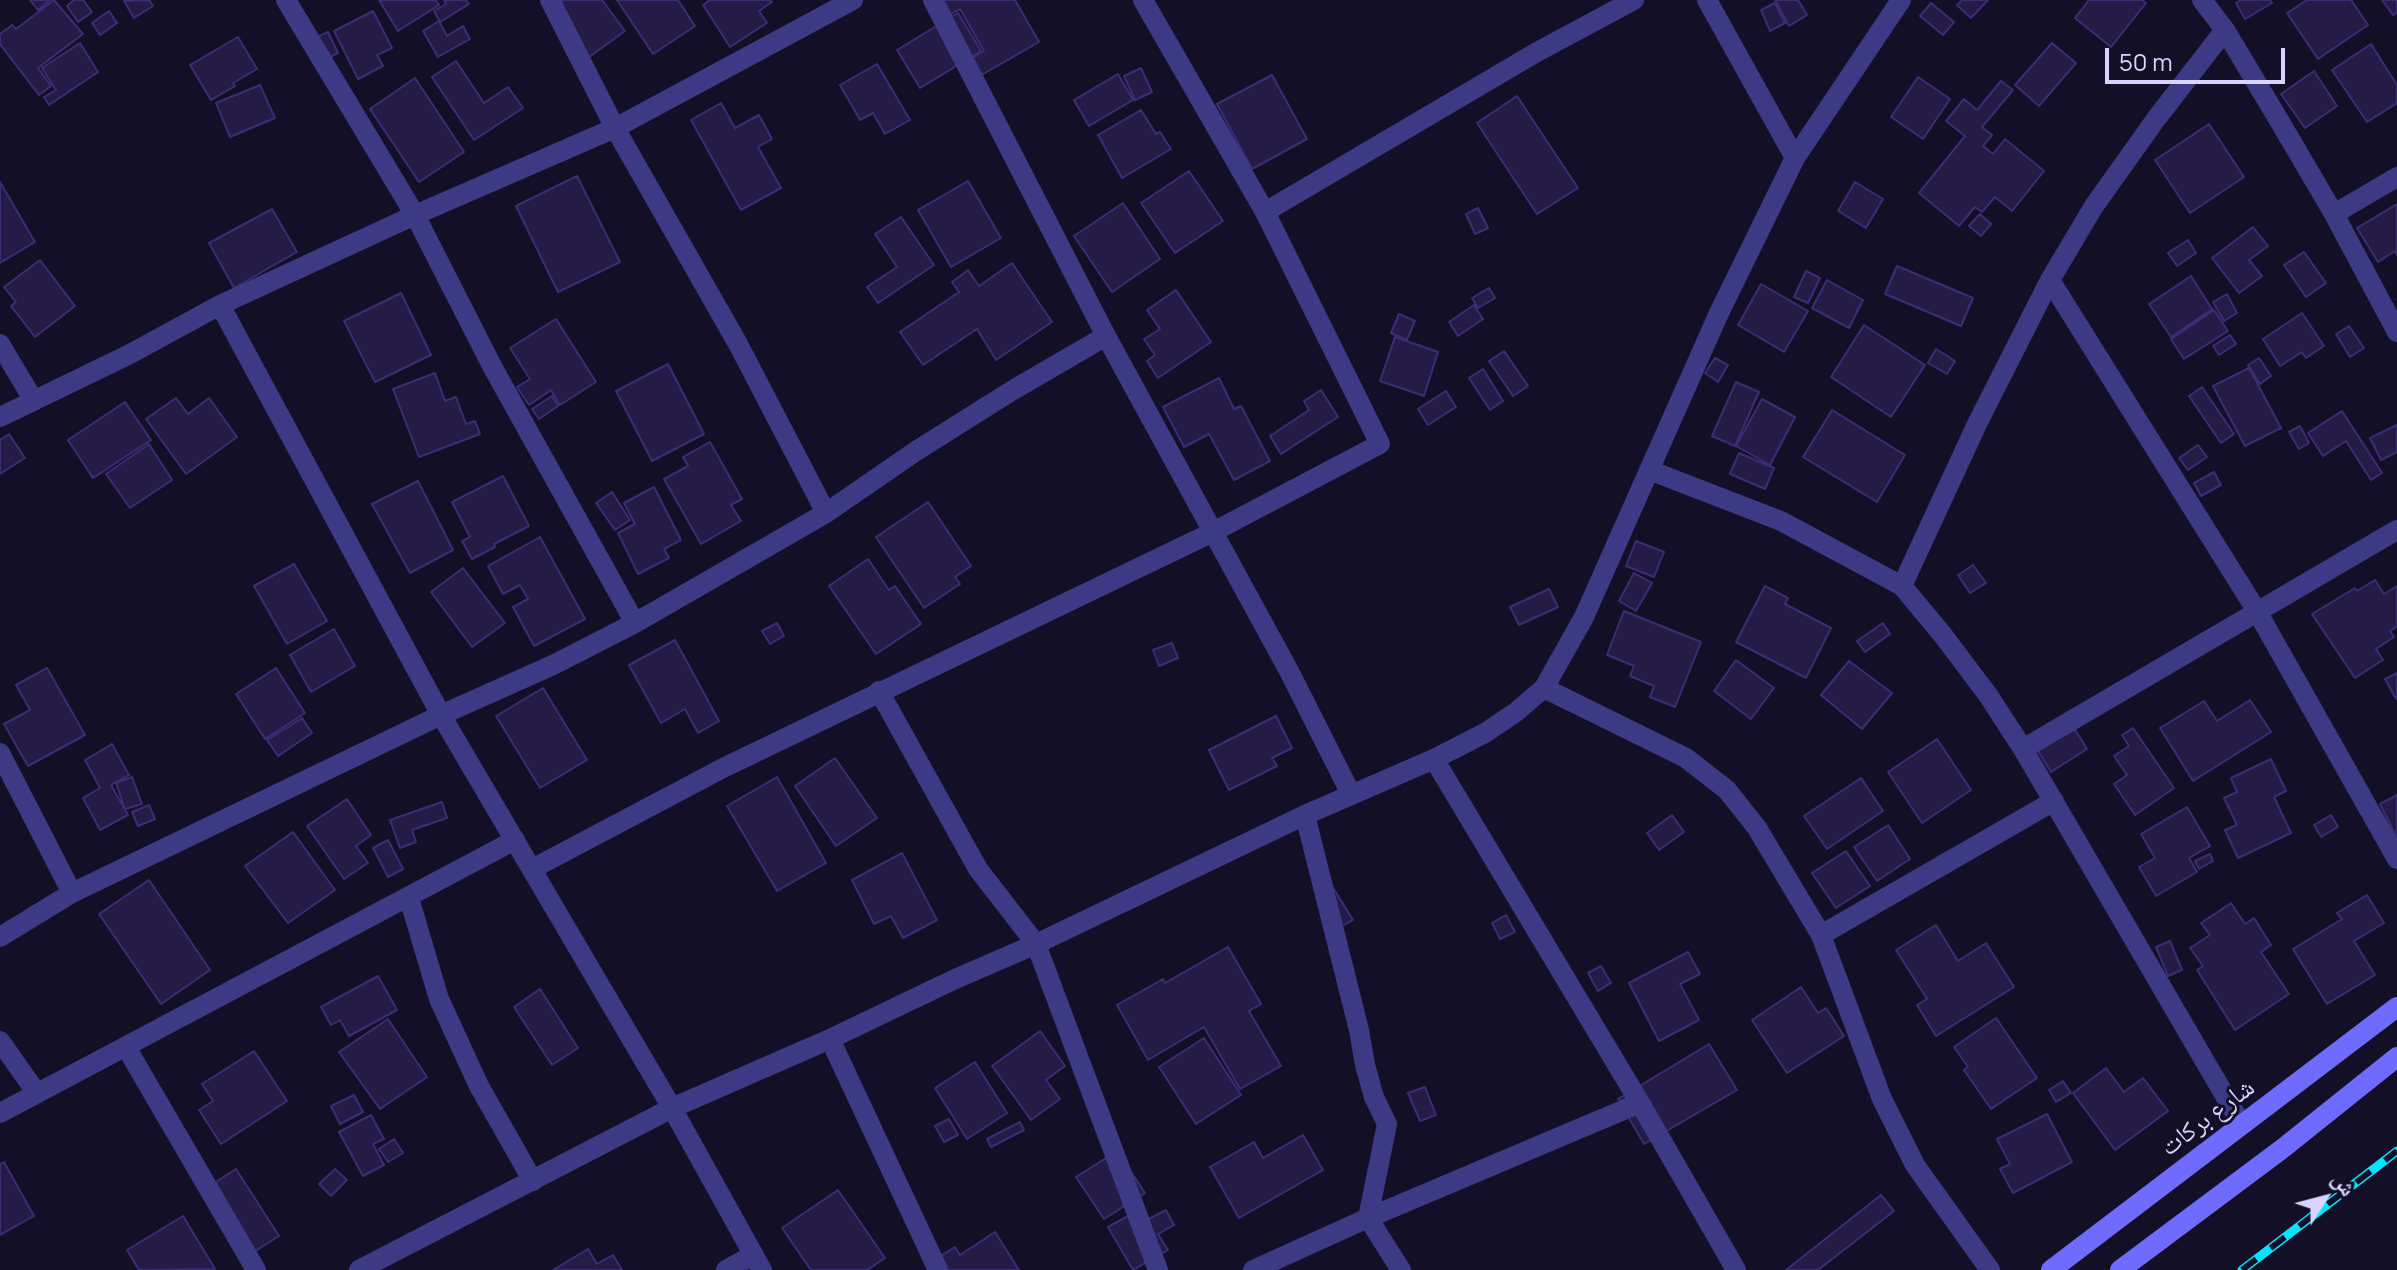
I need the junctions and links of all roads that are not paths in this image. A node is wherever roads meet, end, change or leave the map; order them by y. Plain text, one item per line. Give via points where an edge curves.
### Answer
1 (286, 0) edge
2 (550, 0) edge
3 (853, 0) edge
4 (933, 0) edge
5 (1143, 0) edge
6 (1634, 0) edge
7 (1707, 0) edge
8 (1901, 0) edge
9 (2202, 0) edge
10 (2225, 30) junction
11 (615, 128) junction
12 (1795, 158) junction
13 (2397, 177) edge
14 (1265, 212) junction
15 (2334, 214) junction
16 (415, 215) junction
17 (2050, 280) junction
18 (220, 305) junction
19 (2397, 332) edge
20 (1106, 336) junction
21 (0, 344) edge
22 (34, 401) junction
23 (0, 417) edge
24 (1649, 470) junction
25 (826, 513) junction
26 (2397, 530) edge
27 (1213, 532) junction
28 (1902, 586) junction
29 (2258, 613) junction
30 (635, 623) junction
31 (1544, 688) junction
32 (879, 691) junction
33 (441, 715) junction
34 (2023, 749) junction
35 (0, 753) edge
36 (1434, 759) junction
37 (1351, 794) junction
38 (2054, 801) junction
39 (1305, 815) junction
40 (515, 840) junction
41 (2397, 859) edge
42 (532, 869) junction
43 (72, 893) junction
44 (409, 898) junction
45 (1821, 935) junction
46 (0, 937) edge
47 (1036, 944) junction
48 (2397, 1007) edge
49 (830, 1039) junction
50 (0, 1041) edge
51 (126, 1047) junction
52 (2397, 1057) edge
53 (36, 1092) junction
54 (1640, 1103) junction
55 (672, 1108) junction
56 (0, 1113) edge
57 (2242, 1125) junction
58 (533, 1181) junction
59 (1368, 1218) junction
60 (757, 1263) edge
61 (256, 1270) edge
62 (359, 1270) edge
63 (726, 1270) edge
64 (938, 1270) edge
65 (1158, 1270) edge
66 (1253, 1270) edge
67 (1401, 1270) edge
68 (1736, 1270) edge
69 (1990, 1270) edge
70 (2051, 1270) edge
71 (2120, 1270) edge

1 - 16 street
2 - 11 street
3 - 11 street
4 - 20 street
5 - 14 street
6 - 14 street
7 - 12 street
8 - 12 street
9 - 10 street
10 - 15 street
10 - 17 street via 2094,206
11 - 16 street
11 - 25 street via 738,344
12 - 24 street
13 - 15 street
14 - 27 street via 1380,444
15 - 19 street
16 - 18 street
16 - 30 street
17 - 28 street
17 - 29 street
18 - 22 street
18 - 33 street
20 - 25 street
20 - 27 street
21 - 22 street
22 - 23 street
24 - 28 street via 1781,521
24 - 31 street via 1584,617
25 - 30 street
26 - 29 street
27 - 32 street
27 - 37 street
28 - 34 street via 1988,695
29 - 34 street
29 - 41 street
30 - 33 street
31 - 36 street via 1485,733
31 - 45 street via 1686,758 1727,790 1757,828
32 - 42 street
32 - 47 street via 978,869
33 - 40 street
33 - 43 street
34 - 38 street
35 - 43 street
36 - 37 street
36 - 54 street
37 - 39 street
38 - 45 street
38 - 57 street
39 - 47 street
39 - 59 street via 1365,1065 1387,1124
40 - 42 street
40 - 44 street
42 - 55 street
43 - 46 street
44 - 51 street
44 - 58 street via 439,999 479,1086
45 - 69 street via 1882,1099 1915,1165
47 - 49 street
47 - 65 street
48 - 57 main road, شارع بركات
49 - 55 street
49 - 64 street
50 - 53 street
51 - 53 street
51 - 61 street
52 - 71 main road
53 - 56 street
54 - 59 street
54 - 68 street
55 - 58 street
55 - 60 street
57 - 70 main road, شارع بركات
58 - 62 street
59 - 66 street
59 - 67 street
60 - 63 street

